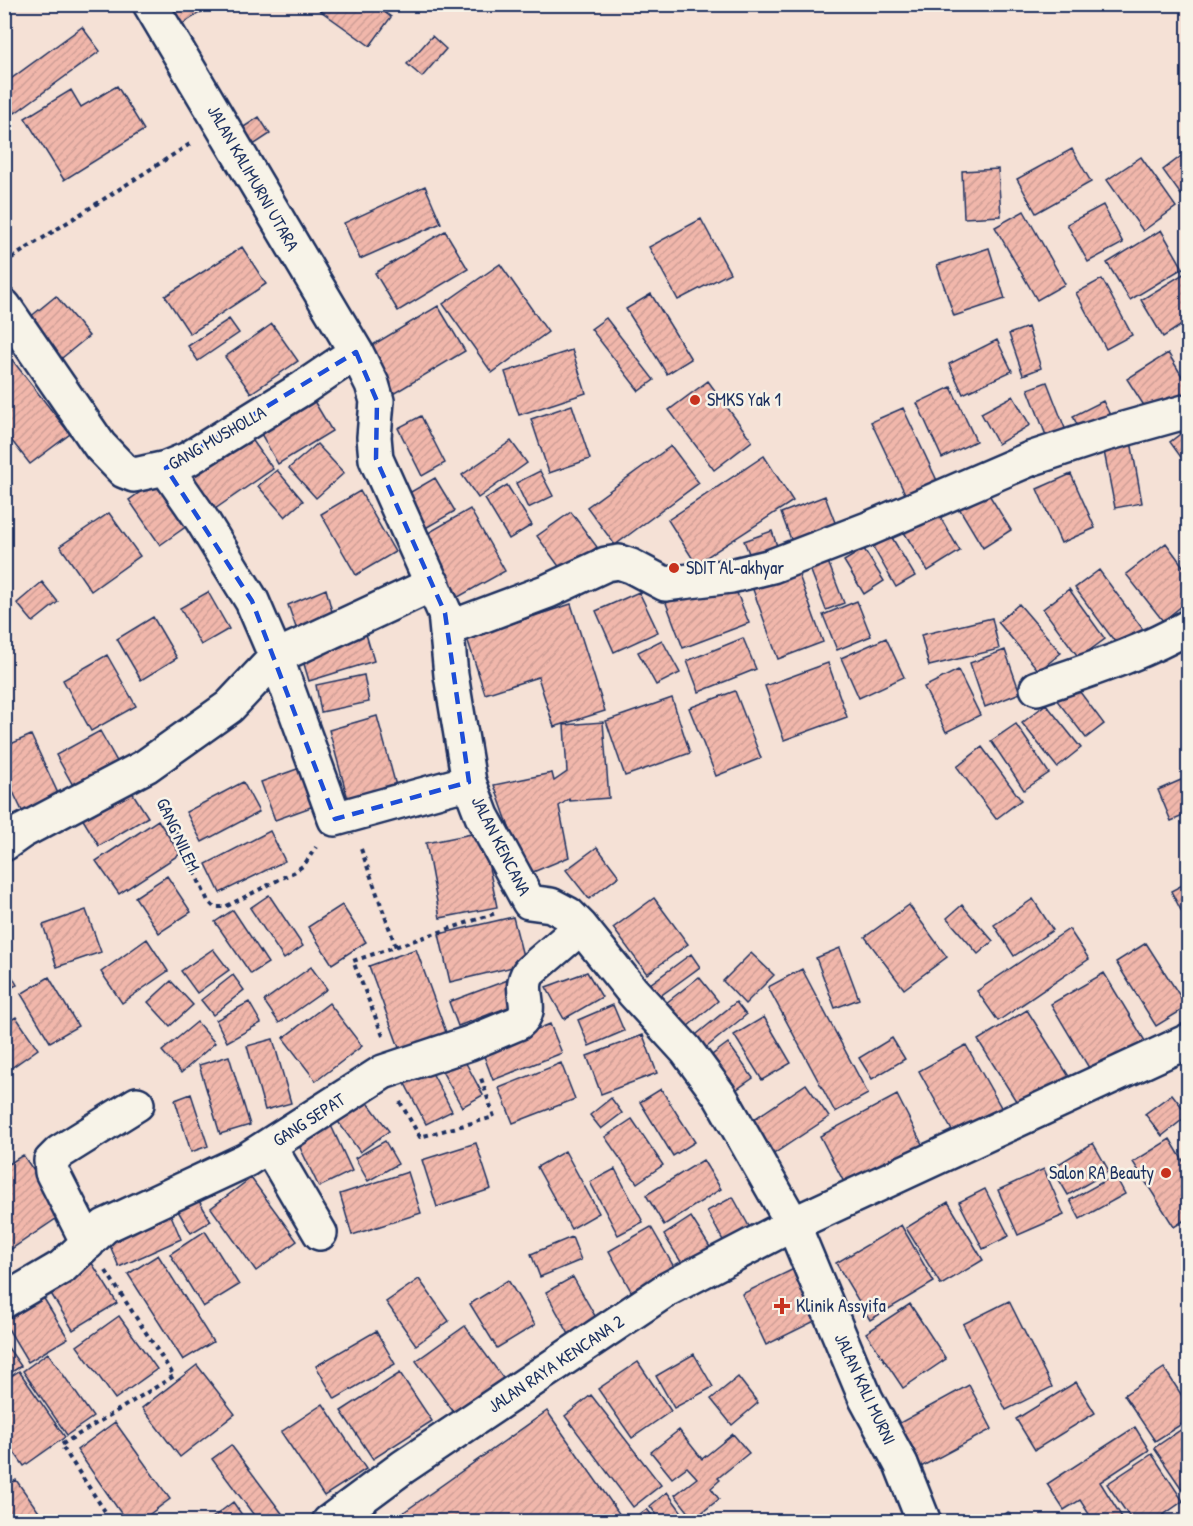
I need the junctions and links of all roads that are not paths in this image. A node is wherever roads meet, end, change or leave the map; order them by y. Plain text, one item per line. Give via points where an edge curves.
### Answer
1 (150, 4) edge
2 (4, 306) edge
3 (356, 352) junction
4 (1188, 411) edge
5 (166, 468) junction
6 (433, 584) junction
7 (1188, 627) edge
8 (447, 630) junction
9 (276, 657) junction
10 (1037, 688) dead end
11 (469, 782) junction
12 (4, 844) edge
13 (581, 927) junction
14 (1188, 1041) edge
15 (137, 1104) dead end
16 (268, 1146) junction
17 (793, 1224) junction
18 (320, 1233) dead end
19 (88, 1243) junction
20 (4, 1301) edge
21 (329, 1521) edge
22 (924, 1521) edge

1 - 3 street, JALAN KALIMURNI UTARA
2 - 5 street, GANG MUSHOLLA via 111,459 134,475
3 - 5 street, GANG MUSHOLLA via 188,459
3 - 6 street, JALAN KENCANA via 377,401 376,459
4 - 8 street via 1030,459 772,566 731,576 665,584 619,561
5 - 9 street via 252,601
6 - 8 street, JALAN KENCANA via 445,613
6 - 9 street
7 - 10 street via 1161,643
8 - 11 street, JALAN KENCANA
9 - 11 street via 335,819
9 - 12 street via 229,707 146,766
11 - 13 street, JALAN KENCANA via 482,816 529,902 551,905
13 - 16 street, GANG SEPAT via 529,972 524,980 527,1010 518,1023 390,1070
13 - 17 street, JALAN KENCANA via 703,1071
14 - 17 street, JALAN RAYA KENCANA 2
15 - 19 street via 51,1161 52,1172
16 - 18 street
16 - 19 street, GANG SEPAT via 105,1226
17 - 21 street, JALAN RAYA KENCANA 2 via 666,1290
17 - 22 street, JALAN KALI MURNI via 866,1399 901,1464
19 - 20 street, GANG SEPAT via 62,1267

